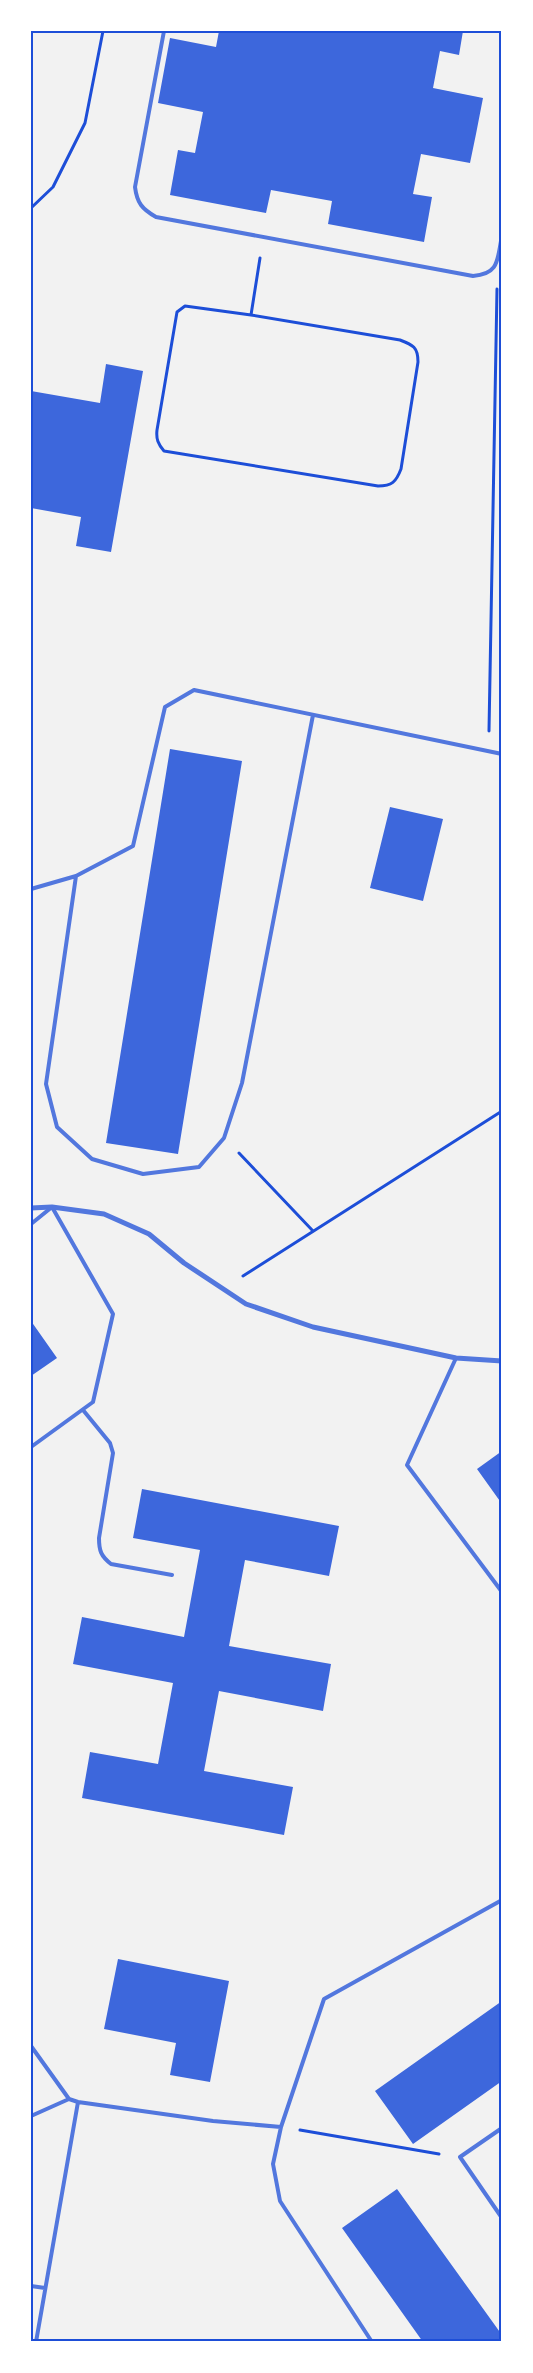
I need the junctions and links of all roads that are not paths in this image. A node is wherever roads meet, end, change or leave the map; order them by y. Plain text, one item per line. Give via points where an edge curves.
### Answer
1 (164, 31) edge
2 (502, 236) edge
3 (313, 715) junction
4 (502, 754) edge
5 (76, 876) junction
6 (31, 889) edge
7 (52, 1207) junction
8 (31, 1208) edge
9 (31, 1224) edge
10 (456, 1358) junction
11 (502, 1361) edge
12 (83, 1410) junction
13 (31, 1447) edge
14 (172, 1575) dead end
15 (502, 1592) edge
16 (502, 1900) edge
17 (31, 2046) edge
18 (69, 2099) junction
19 (78, 2102) junction
20 (31, 2116) edge
21 (281, 2127) junction
22 (502, 2128) edge
23 (502, 2218) edge
24 (31, 2286) edge
25 (45, 2288) junction
26 (36, 2342) edge
27 (372, 2342) edge

1 - 2 lane via 134,187 144,210 156,216 473,276 487,275 494,269
3 - 4 lane
3 - 5 lane via 194,690 165,707 132,846
3 - 5 lane via 242,1083 224,1138 199,1167 142,1174 92,1159 57,1127 46,1084
5 - 6 lane
7 - 8 street
7 - 9 lane
7 - 10 street via 104,1214 149,1234 184,1263 246,1304 313,1327
7 - 12 lane via 113,1314 93,1402
10 - 11 street
10 - 15 lane via 407,1465
12 - 13 lane
12 - 14 lane via 110,1444 113,1453 99,1550 111,1564
16 - 21 lane via 324,1999
17 - 18 lane
18 - 19 lane
18 - 20 lane
19 - 21 lane
19 - 25 lane
21 - 27 lane via 273,2164 280,2202
22 - 23 lane via 460,2157
24 - 25 lane
25 - 26 lane

